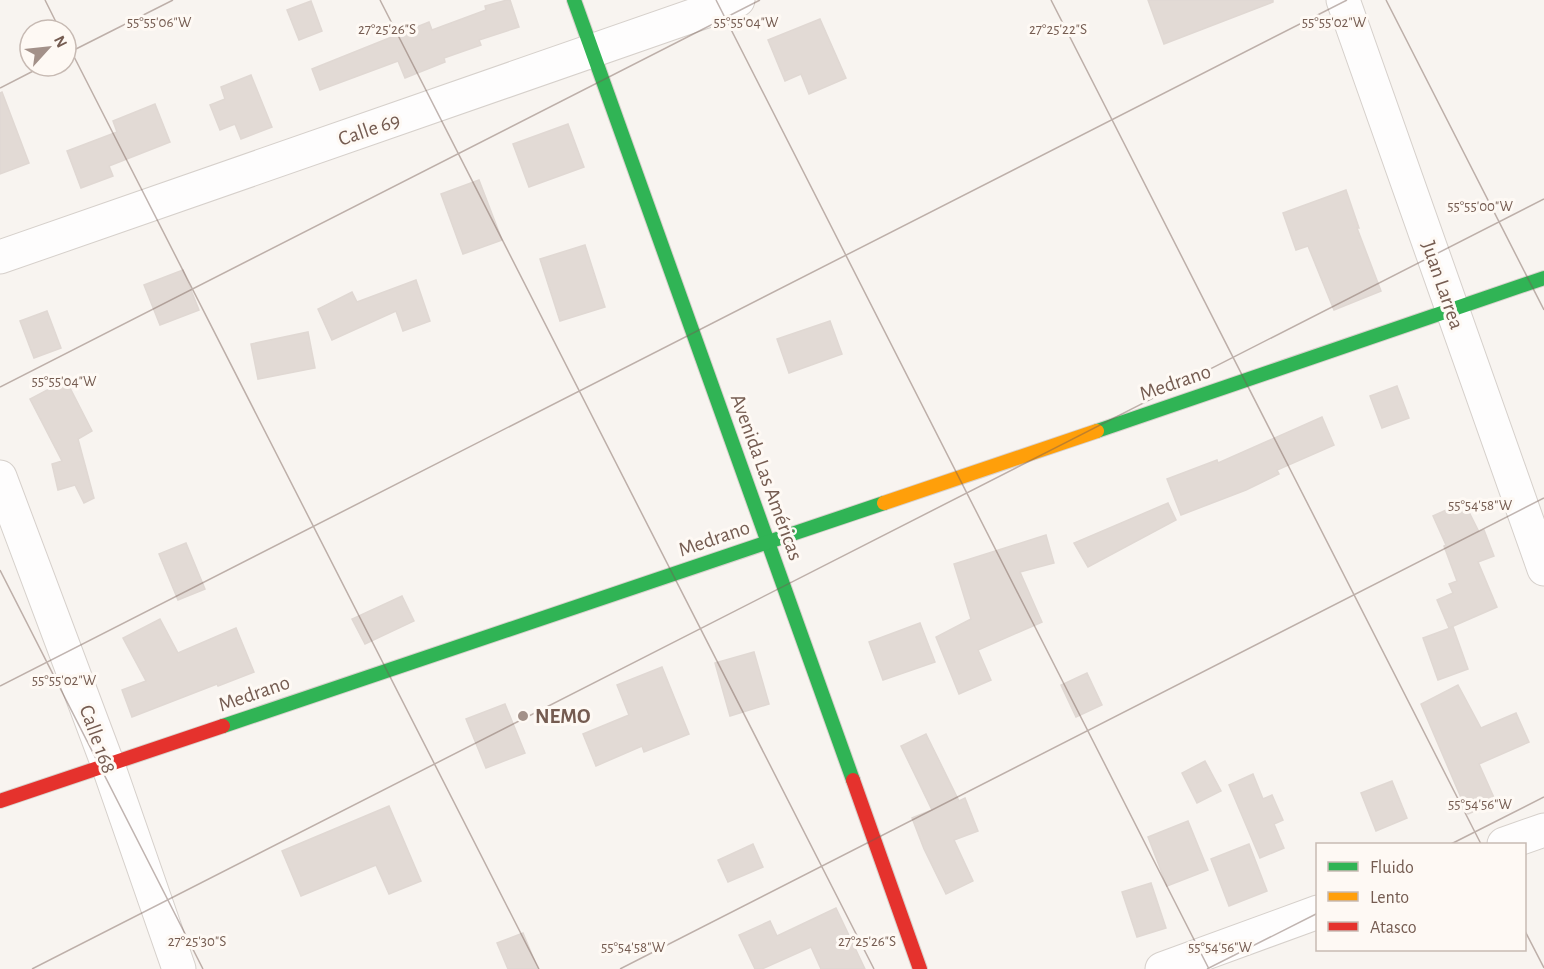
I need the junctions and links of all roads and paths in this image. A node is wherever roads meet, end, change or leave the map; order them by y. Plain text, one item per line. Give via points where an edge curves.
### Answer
1 (574, 0) edge
2 (738, 0) edge
3 (1343, 0) edge
4 (592, 51) junction
5 (0, 257) edge
6 (1544, 278) edge
7 (1452, 311) junction
8 (0, 477) edge
9 (768, 542) junction
10 (1544, 569) edge
11 (108, 765) junction
12 (0, 801) edge
13 (1544, 830) edge
14 (1507, 843) edge
15 (1316, 912) edge
16 (178, 969) edge
17 (920, 969) edge
18 (1162, 969) edge

1 - 4 street, Avenida Las Américas
2 - 4 street, Calle 69
3 - 7 street, Juan Larrea
4 - 5 street, Calle 69
4 - 9 street, Avenida Las Américas
6 - 7 street, Medrano
7 - 9 street, Medrano
7 - 10 street, Juan Larrea
8 - 11 street, Calle 168
9 - 11 street, Medrano
9 - 17 street, Avenida Las Américas
11 - 12 street, Medrano
11 - 16 street, Calle 168
13 - 14 street
15 - 18 street

